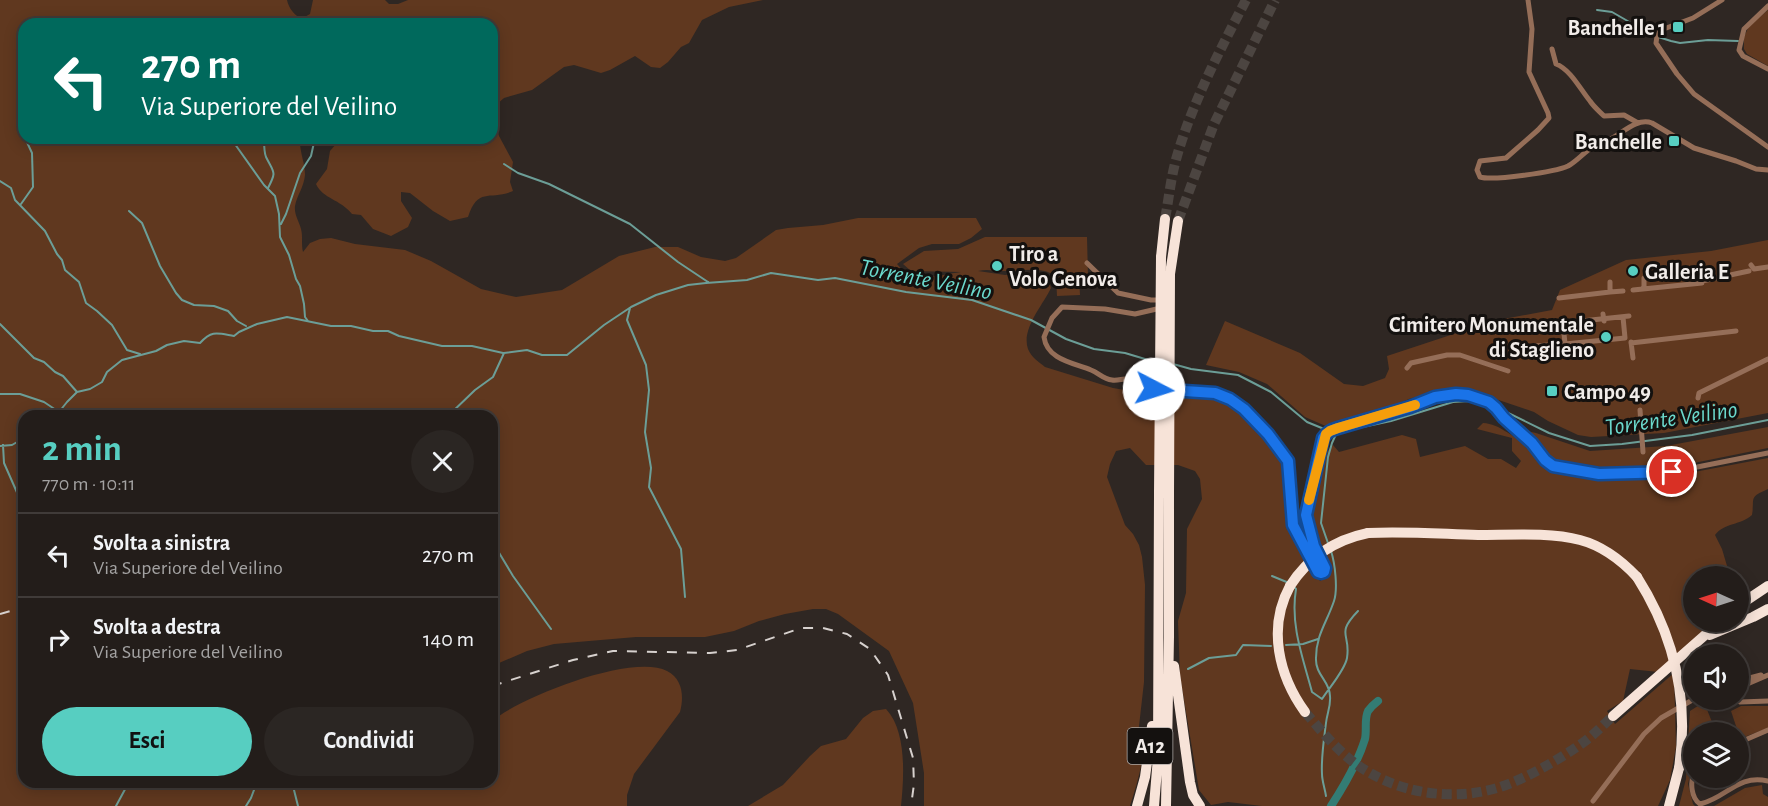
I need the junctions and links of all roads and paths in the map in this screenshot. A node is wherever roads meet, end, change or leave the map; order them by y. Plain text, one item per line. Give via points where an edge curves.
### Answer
1 (1528, 0) edge
2 (1722, 0) edge
3 (1768, 6) edge
4 (1552, 49) dead end
5 (1768, 69) edge
6 (1638, 123) junction
7 (1768, 147) edge
8 (1768, 170) edge
9 (1165, 219) tunnel mouth
10 (1178, 221) tunnel mouth
11 (1166, 257) junction
12 (1087, 263) dead end
13 (1768, 267) edge
14 (1700, 272) dead end
15 (1644, 278) dead end
16 (1702, 281) junction
17 (1610, 282) dead end
18 (1644, 289) junction
19 (1633, 290) dead end
20 (1623, 291) dead end
21 (1610, 292) junction
22 (1559, 298) dead end
23 (1603, 314) dead end
24 (1580, 316) dead end
25 (1604, 321) dead end
26 (1581, 323) dead end
27 (1736, 331) dead end
28 (1565, 344) junction
29 (1534, 346) dead end
30 (1633, 358) dead end
31 (1768, 359) edge
32 (1407, 368) dead end
33 (1508, 371) dead end
34 (1698, 398) dead end
35 (1640, 410) dead end
36 (1643, 452) dead end
37 (1768, 453) edge
38 (1164, 493) junction
39 (1768, 586) edge
40 (1749, 599) edge
41 (1768, 609) edge
42 (1709, 632) edge
43 (1169, 637) junction
44 (1701, 639) junction
45 (1765, 676) edge
46 (1749, 678) edge
47 (1749, 683) edge
48 (1158, 685) junction
49 (1768, 701) edge
50 (1749, 702) edge
51 (1683, 705) edge
52 (1305, 712) tunnel mouth
53 (1613, 716) tunnel mouth
54 (1768, 730) edge
55 (1749, 738) edge
56 (1749, 779) edge
57 (1768, 781) edge
58 (1692, 788) edge
59 (1730, 788) edge
60 (1593, 801) dead end
61 (1137, 806) edge
62 (1154, 806) edge
63 (1166, 806) edge
64 (1200, 806) edge
65 (1669, 806) edge

1 - 6 street via 1532,29 1528,72 1548,118 1506,158 1480,161 1480,177 1561,169
2 - 7 street via 1693,18 1661,30 1656,43 1694,94
3 - 5 street via 1743,29 1739,50
4 - 6 street via 1556,64 1604,116 1620,114
6 - 8 street via 1652,123 1694,148
9 - 11 highway
10 - 11 highway
11 - 38 highway, bridge via 1169,292
12 - 37 street via 1118,293 1151,300 1173,299 1175,304 1135,315 1105,309 1059,309 1045,331 1045,342 1054,354 1102,378 1129,379 1154,389 1215,393 1244,409 1287,459 1293,525 1321,573 1325,568 1306,515 1323,438 1338,428 1435,397 1468,395 1489,402 1553,466 1599,474 1672,472
13 - 16 street
14 - 16 street
15 - 18 street
16 - 18 street
17 - 21 street
18 - 19 street
20 - 21 street
21 - 22 street
23 - 25 street, bridge
24 - 26 street, bridge
27 - 30 street via 1631,341
28 - 28 street via 1625,338 1628,317 1563,323
28 - 29 street
31 - 34 street via 1700,393
32 - 33 street via 1412,363 1451,354
35 - 36 street
38 - 43 highway
38 - 48 highway
39 - 40 highway
41 - 44 highway
42 - 44 highway
43 - 63 highway
43 - 64 highway via 1190,782
44 - 53 highway
45 - 46 street
45 - 47 street
48 - 61 highway, A12
48 - 62 highway
49 - 50 street
51 - 60 street via 1660,718 1644,734
52 - 65 highway, bridge via 1283,672 1279,615 1290,586 1323,551 1368,533 1570,538 1604,550 1622,562 1636,577 1665,629 1678,674 1683,721 1679,768
54 - 55 street
56 - 57 street
58 - 59 street via 1694,799 1700,804

